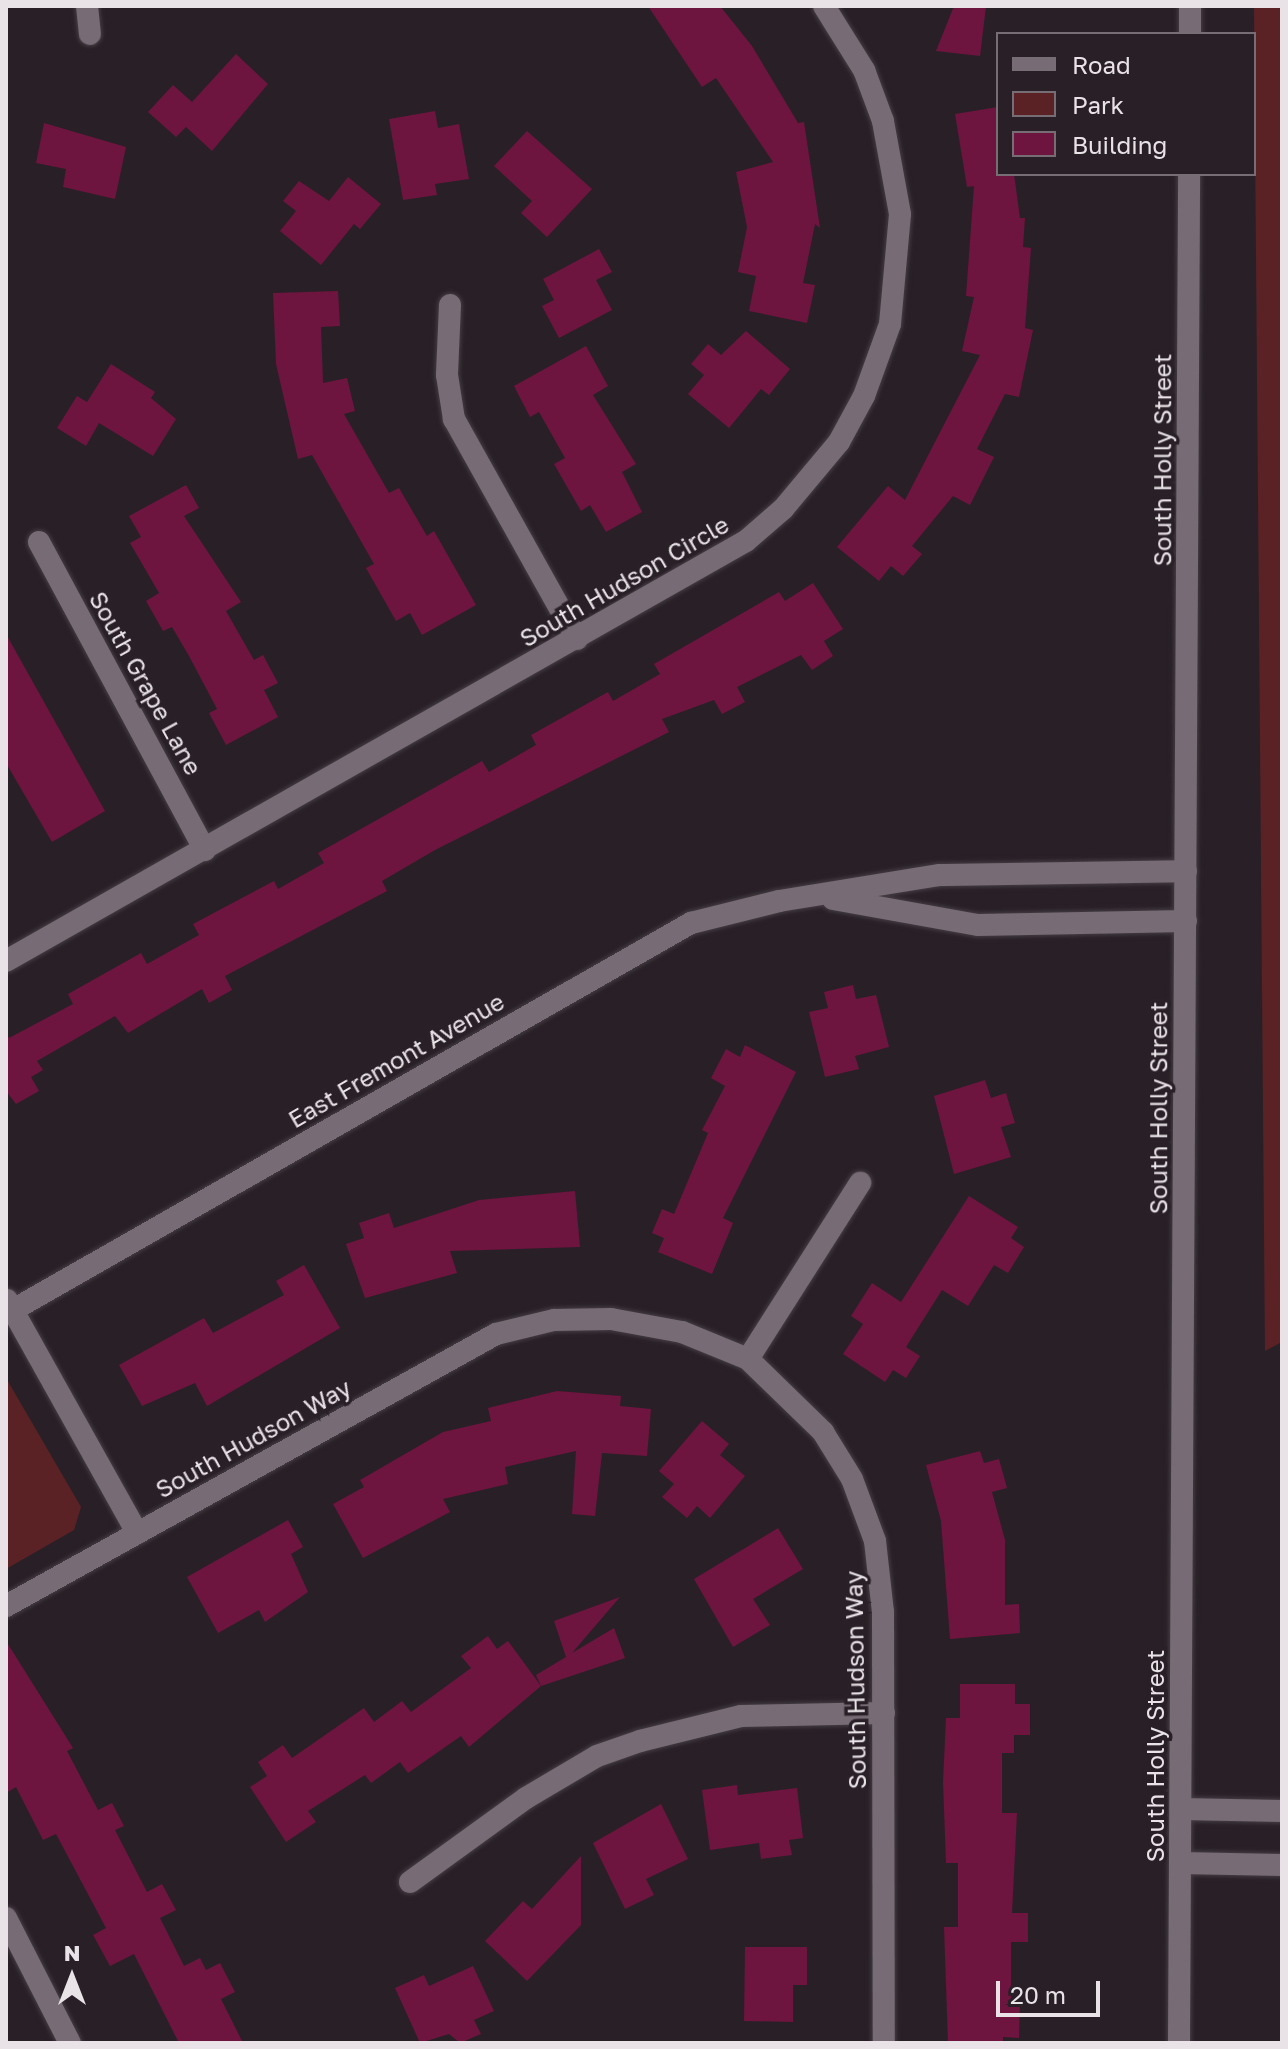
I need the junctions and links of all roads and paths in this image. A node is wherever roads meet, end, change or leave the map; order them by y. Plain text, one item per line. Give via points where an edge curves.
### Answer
1 (87, 6) edge
2 (824, 6) edge
3 (1190, 6) edge
4 (1190, 32) edge
5 (90, 34) dead end
6 (1189, 176) edge
7 (450, 305) dead end
8 (39, 542) dead end
9 (577, 639) junction
10 (205, 850) junction
11 (1186, 871) junction
12 (820, 897) junction
13 (1186, 921) junction
14 (6, 961) edge
15 (860, 1183) dead end
16 (10, 1304) edge
17 (748, 1359) junction
18 (137, 1533) junction
19 (6, 1606) edge
20 (884, 1713) junction
21 (1181, 1809) junction
22 (1282, 1811) edge
23 (1180, 1863) junction
24 (1282, 1865) edge
25 (410, 1882) dead end
26 (6, 1918) edge
27 (70, 2043) edge
28 (884, 2043) edge
29 (1179, 2043) edge

1 - 5 street
2 - 9 street, South Hudson Circle via 864,70 883,121 900,214 890,324 864,396 839,442 783,509 746,541
3 - 4 street
6 - 11 street, South Holly Street
7 - 9 street via 447,375 454,419
8 - 10 street, South Grape Lane
9 - 10 street, South Hudson Circle
10 - 14 street, South Hudson Circle
11 - 12 street, East Fremont Avenue via 965,873
11 - 13 street, South Holly Street
12 - 13 street, East Fremont Avenue via 978,925
12 - 16 street, East Fremont Avenue via 735,909 642,948
13 - 21 street, South Holly Street
15 - 17 street
16 - 18 street
17 - 18 street, South Hudson Way via 682,1332 611,1319 554,1320 496,1334
17 - 20 street, South Hudson Way via 804,1410 852,1479 880,1567
18 - 19 street, South Hudson Way
20 - 25 street via 741,1716 597,1756 526,1798
20 - 28 street, South Hudson Way
21 - 22 street
21 - 23 street, South Holly Street
23 - 24 street
23 - 29 street, South Holly Street
26 - 27 street

